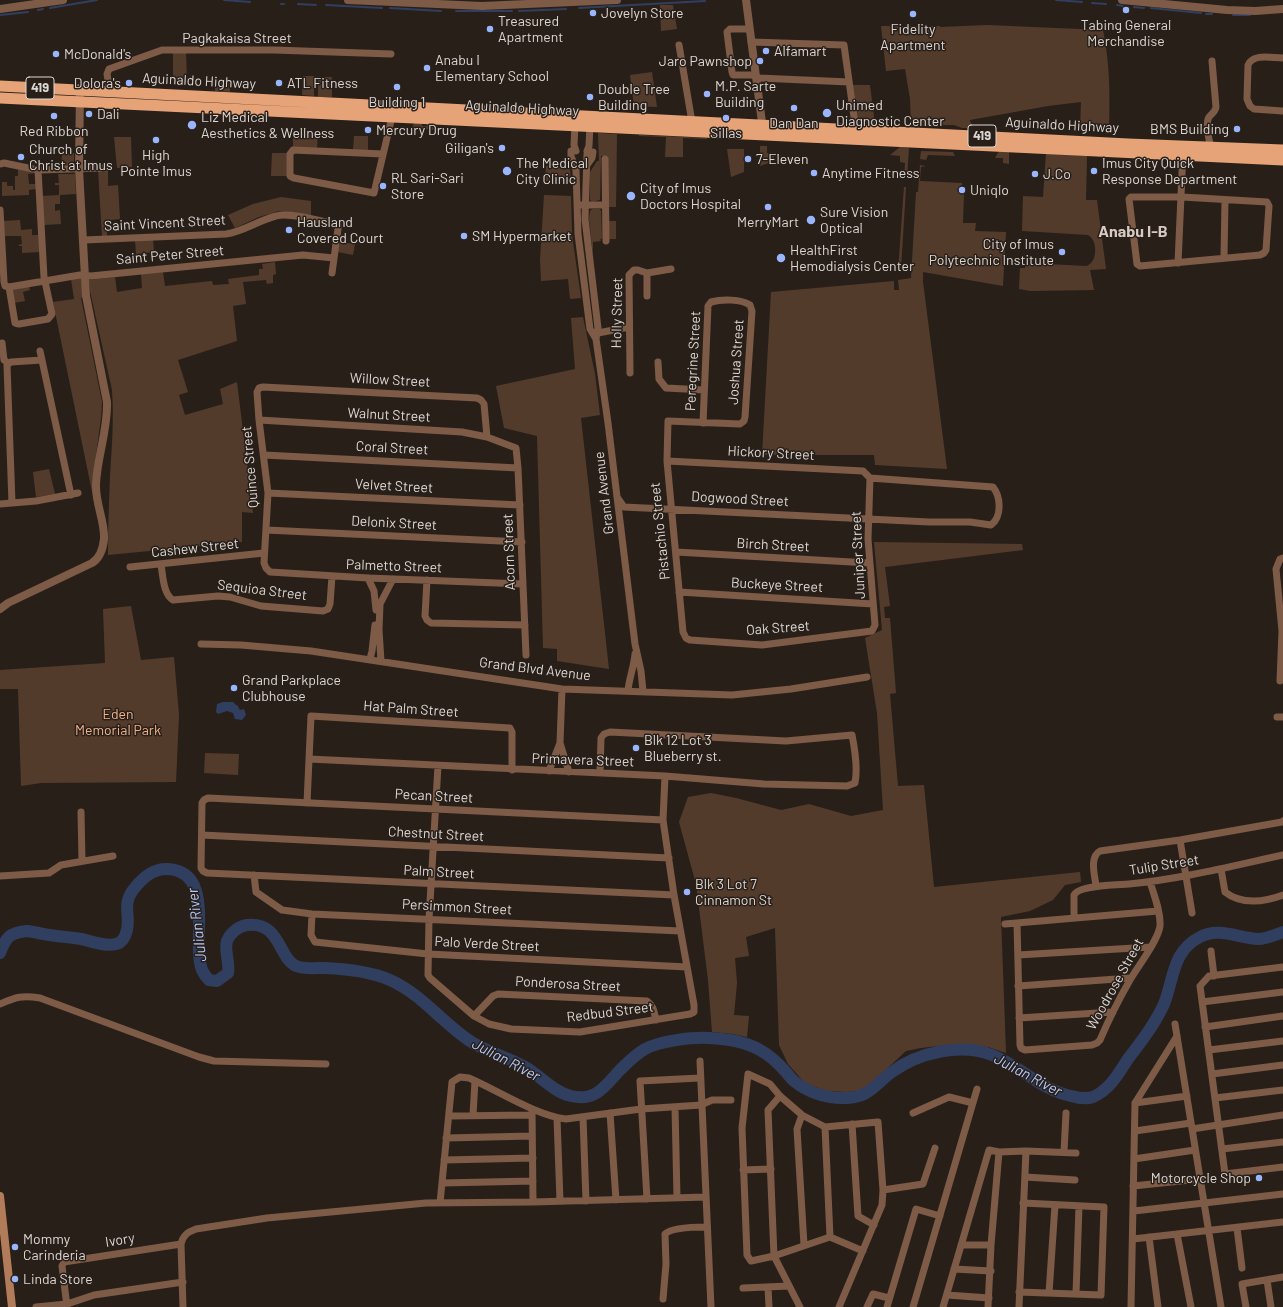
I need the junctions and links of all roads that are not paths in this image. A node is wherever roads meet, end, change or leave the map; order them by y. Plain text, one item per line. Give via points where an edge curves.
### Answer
1 (63, 0) edge
2 (348, 0) edge
3 (617, 0) edge
4 (746, 0) edge
5 (1122, 0) edge
6 (17, 3) edge
7 (0, 9) edge
8 (1283, 9) edge
9 (749, 29) junction
10 (751, 42) junction
11 (679, 45) dead end
12 (391, 54) dead end
13 (1283, 58) edge
14 (1212, 61) dead end
15 (756, 76) junction
16 (849, 82) junction
17 (0, 86) edge
18 (80, 90) junction
19 (110, 92) junction
20 (0, 98) edge
21 (80, 102) junction
22 (1283, 111) edge
23 (392, 117) junction
24 (590, 121) junction
25 (692, 122) junction
26 (575, 125) junction
27 (763, 130) junction
28 (857, 130) junction
29 (1211, 147) junction
30 (1128, 148) junction
31 (1183, 150) junction
32 (1283, 150) edge
33 (383, 154) junction
34 (1259, 154) junction
35 (604, 159) dead end
36 (1283, 160) edge
37 (0, 164) edge
38 (106, 168) dead end
39 (79, 169) junction
40 (38, 170) junction
41 (1182, 197) junction
42 (1225, 200) junction
43 (576, 205) junction
44 (585, 205) junction
45 (604, 205) junction
46 (0, 210) edge
47 (84, 240) junction
48 (606, 241) dead end
49 (334, 258) junction
50 (1224, 258) junction
51 (1178, 263) junction
52 (672, 269) dead end
53 (332, 273) dead end
54 (647, 273) junction
55 (85, 275) junction
56 (592, 279) junction
57 (45, 280) junction
58 (584, 280) junction
59 (9, 287) junction
60 (647, 296) dead end
61 (750, 305) joint
62 (629, 327) junction
63 (597, 336) junction
64 (2, 343) dead end
65 (40, 351) dead end
66 (42, 360) junction
67 (658, 362) dead end
68 (8, 364) junction
69 (630, 373) dead end
70 (259, 388) joint
71 (704, 390) junction
72 (259, 420) junction
73 (703, 423) junction
74 (487, 437) junction
75 (516, 448) joint
76 (264, 456) junction
77 (667, 461) junction
78 (518, 468) junction
79 (870, 478) junction
80 (78, 493) dead end
81 (268, 493) junction
82 (71, 495) junction
83 (617, 497) junction
84 (12, 503) junction
85 (0, 504) edge
86 (520, 505) junction
87 (671, 508) junction
88 (868, 519) junction
89 (266, 530) junction
90 (522, 542) junction
91 (676, 552) junction
92 (264, 553) junction
93 (1282, 558) edge
94 (870, 563) junction
95 (161, 565) junction
96 (130, 567) dead end
97 (266, 568) joint
98 (332, 576) junction
99 (368, 578) junction
100 (393, 579) junction
101 (427, 580) junction
102 (523, 584) junction
103 (679, 592) junction
104 (873, 604) junction
105 (0, 610) edge
106 (378, 617) junction
107 (525, 625) junction
108 (872, 631) joint
109 (1282, 631) edge
110 (686, 638) joint
111 (201, 644) dead end
112 (636, 644) junction
113 (526, 655) dead end
114 (370, 659) junction
115 (381, 661) junction
116 (867, 678) dead end
117 (1280, 681) dead end
118 (562, 689) junction
119 (628, 691) junction
120 (643, 691) junction
121 (560, 743) junction
122 (309, 759) junction
123 (438, 766) junction
124 (512, 770) junction
125 (549, 771) junction
126 (569, 772) junction
127 (600, 773) junction
128 (665, 776) junction
129 (307, 803) junction
130 (436, 809) junction
131 (81, 812) dead end
132 (663, 820) junction
133 (1283, 820) edge
134 (202, 835) junction
135 (1180, 840) junction
136 (434, 847) junction
137 (1283, 855) edge
138 (113, 856) dead end
139 (669, 858) junction
140 (82, 861) junction
141 (1221, 869) junction
142 (254, 875) junction
143 (1186, 875) junction
144 (0, 876) edge
145 (1150, 882) junction
146 (432, 885) junction
147 (1096, 886) junction
148 (674, 895) junction
149 (1283, 895) edge
150 (1158, 911) junction
151 (1192, 913) dead end
152 (312, 914) junction
153 (1074, 918) junction
154 (430, 919) junction
155 (1017, 923) junction
156 (1005, 924) dead end
157 (680, 931) junction
158 (1151, 947) junction
159 (1211, 951) dead end
160 (428, 954) junction
161 (1018, 955) junction
162 (687, 967) junction
163 (1283, 967) edge
164 (1214, 976) junction
165 (1131, 978) junction
166 (1018, 986) junction
167 (1283, 992) edge
168 (1202, 1002) junction
169 (0, 1004) edge
170 (1113, 1012) junction
171 (474, 1016) junction
172 (1283, 1016) edge
173 (1018, 1018) junction
174 (656, 1020) junction
175 (1175, 1024) dead end
176 (1205, 1027) junction
177 (1177, 1036) junction
178 (1283, 1041) edge
179 (1209, 1050) junction
180 (700, 1061) dead end
181 (326, 1064) dead end
182 (1283, 1065) edge
183 (1212, 1074) junction
184 (700, 1078) junction
185 (475, 1081) junction
186 (977, 1089) dead end
187 (1283, 1090) edge
188 (780, 1096) junction
189 (1187, 1096) junction
190 (1215, 1098) junction
191 (731, 1100) dead end
192 (973, 1103) junction
193 (1135, 1103) junction
194 (701, 1105) junction
195 (675, 1107) junction
196 (641, 1109) junction
197 (532, 1112) junction
198 (610, 1113) junction
199 (913, 1113) dead end
200 (1066, 1113) dead end
201 (473, 1115) junction
202 (802, 1115) junction
203 (1283, 1115) edge
204 (449, 1116) junction
205 (583, 1117) junction
206 (557, 1118) junction
207 (852, 1124) junction
208 (1219, 1124) junction
209 (1192, 1126) junction
210 (825, 1127) junction
211 (1135, 1131) junction
212 (532, 1136) junction
213 (446, 1138) junction
214 (1283, 1142) edge
215 (935, 1148) dead end
216 (1222, 1149) junction
217 (1196, 1150) junction
218 (1026, 1151) junction
219 (998, 1152) junction
220 (1064, 1152) junction
221 (1076, 1153) dead end
222 (533, 1158) junction
223 (1134, 1159) junction
224 (444, 1160) junction
225 (1283, 1167) edge
226 (771, 1169) junction
227 (743, 1170) junction
228 (1025, 1177) junction
229 (1200, 1178) junction
230 (1075, 1180) dead end
231 (533, 1181) junction
232 (442, 1183) junction
233 (1133, 1186) junction
234 (883, 1190) junction
235 (1283, 1194) edge
236 (0, 1196) edge
237 (706, 1197) junction
238 (677, 1198) junction
239 (647, 1199) junction
240 (616, 1200) junction
241 (560, 1201) junction
242 (586, 1201) junction
243 (534, 1202) junction
244 (440, 1203) junction
245 (1024, 1203) junction
246 (1204, 1203) junction
247 (1055, 1205) junction
248 (1079, 1206) junction
249 (1134, 1211) junction
250 (940, 1216) junction
251 (1283, 1222) edge
252 (874, 1225) junction
253 (707, 1227) junction
254 (1237, 1228) junction
255 (1208, 1231) junction
256 (1177, 1234) junction
257 (830, 1237) junction
258 (1149, 1237) junction
259 (1133, 1239) junction
260 (181, 1244) junction
261 (961, 1244) junction
262 (991, 1244) junction
263 (804, 1245) junction
264 (3, 1248) edge
265 (863, 1251) junction
266 (774, 1256) junction
267 (1242, 1268) dead end
268 (954, 1269) junction
269 (991, 1271) junction
270 (1283, 1277) edge
271 (1267, 1280) junction
272 (183, 1282) junction
273 (790, 1286) junction
274 (768, 1287) junction
275 (743, 1288) dead end
276 (1019, 1292) junction
277 (1049, 1293) junction
278 (1076, 1294) junction
279 (947, 1295) junction
280 (664, 1298) dead end
281 (889, 1298) junction
282 (989, 1298) junction
283 (67, 1306) edge
284 (12, 1307) edge
285 (36, 1307) edge
286 (184, 1307) edge
287 (710, 1307) edge
288 (769, 1307) edge
289 (800, 1307) edge
290 (839, 1307) edge
291 (867, 1307) edge
292 (887, 1307) edge
293 (913, 1307) edge
294 (943, 1307) edge
295 (988, 1307) edge
296 (1019, 1307) edge
297 (1131, 1307) edge
298 (1158, 1307) edge
299 (1191, 1307) edge
300 (1221, 1307) edge
301 (1246, 1307) edge
302 (1271, 1307) edge

1 - 6 street
2 - 3 street via 482,6
4 - 9 street
5 - 8 street via 1226,10
6 - 7 street
9 - 10 street
9 - 15 street via 730,29 727,32 732,72
10 - 15 street
10 - 16 street via 844,45
11 - 25 street
12 - 19 street, Pagkakaisa Street via 274,50 159,51 108,69
13 - 22 street via 1256,57 1250,61 1247,100 1254,108
14 - 29 street via 1216,106 1208,122
15 - 16 street
15 - 27 street
16 - 28 street
17 - 18 highway, Aguinaldo Highway / 419
18 - 19 highway, Aguinaldo Highway / 419
18 - 21 street
19 - 24 highway, Aguinaldo Highway / 419
20 - 21 highway, Aguinaldo Highway / 419
21 - 23 highway, Aguinaldo Highway / 419
21 - 39 street
23 - 26 highway, Aguinaldo Highway / 419
23 - 33 street
24 - 25 highway, Aguinaldo Highway / 419
24 - 26 highway, Aguinaldo Highway / 419
24 - 27 highway, Aguinaldo Highway / 419
24 - 44 street, Grand Avenue via 592,158 587,165
25 - 27 highway, Aguinaldo Highway / 419
26 - 43 street, Grand Avenue
27 - 28 highway, Aguinaldo Highway / 419
27 - 30 highway, Aguinaldo Highway / 419
28 - 30 highway, Aguinaldo Highway / 419
29 - 31 highway, Aguinaldo Highway / 419
29 - 34 highway, Aguinaldo Highway / 419
30 - 31 highway, Aguinaldo Highway / 419
31 - 34 highway, Aguinaldo Highway / 419
31 - 41 street
32 - 34 highway, Aguinaldo Highway / 419
33 - 33 street via 374,193 290,176 290,154 293,150
34 - 36 highway, Aguinaldo Highway / 419
35 - 45 street
37 - 40 street
38 - 39 street
39 - 40 street
39 - 47 street
40 - 57 street
41 - 42 street
41 - 51 street
41 - 51 street via 1129,199 1138,265
42 - 50 street
42 - 50 street via 1266,202 1269,206 1264,253
43 - 44 street
43 - 58 street, Grand Avenue
44 - 45 street
44 - 56 street, Grand Avenue
45 - 48 street
46 - 59 street via 4,282 5,286
47 - 49 street, Saint Vincent Street via 226,234 283,215 338,226
47 - 55 street
49 - 53 street
49 - 55 street, Saint Peter Street via 303,255
50 - 51 street
52 - 54 street, Holly Street
54 - 60 street
54 - 62 street, Holly Street via 634,270 629,275
55 - 57 street, Saint Peter Street
55 - 105 street via 87,301 107,402 96,482 104,532 103,548 92,563 8,603
56 - 58 street
56 - 63 street, Grand Avenue
57 - 59 street, Saint Peter Street
57 - 59 street via 52,312 48,319 16,324
58 - 63 street, Grand Avenue via 590,329
61 - 71 street, Peregrine Street via 745,302 716,300 708,306
61 - 73 street, Joshua Street via 744,422
62 - 63 street
62 - 69 street, Holly Street
63 - 83 street, Grand Avenue
64 - 68 street via 4,360
65 - 66 street
66 - 68 street
66 - 82 street
67 - 71 street via 659,380 666,388
68 - 84 street
70 - 72 street, Quince Street
70 - 74 street, Willow Street via 477,398 484,404
71 - 73 street, Peregrine Street
72 - 74 street, Walnut Street via 462,432
72 - 76 street, Quince Street
73 - 77 street, Pistachio Street via 668,421
74 - 75 street, Walnut Street
75 - 78 street, Acorn Street
76 - 78 street, Coral Street
76 - 81 street, Quince Street
77 - 79 street, Hickory Street via 863,471
77 - 87 street, Pistachio Street
78 - 86 street, Acorn Street
79 - 88 street, Juniper Street
79 - 88 street, Hickory Street via 993,487 998,494 998,510 995,522 990,525 970,522
80 - 82 street
81 - 86 street, Velvet Street
81 - 89 street, Quince Street
82 - 84 street
83 - 87 street, Dogwood Street via 624,507
83 - 112 street, Grand Avenue
84 - 85 street
86 - 90 street, Acorn Street
87 - 88 street, Dogwood Street
87 - 91 street, Pistachio Street
88 - 94 street, Juniper Street
89 - 90 street, Delonix Street
89 - 92 street, Quince Street
90 - 102 street, Acorn Street
91 - 94 street, Birch Street
91 - 103 street, Pistachio Street
92 - 95 street, Cashew Street
92 - 97 street, Quince Street
93 - 109 street via 1276,569
94 - 104 street, Juniper Street
95 - 96 street, Cashew Street
95 - 98 street, Sequioa Street via 169,597 173,600 218,596 261,606 323,610 328,609 330,604
97 - 98 street, Palmetto Street via 270,572
98 - 99 street, Palmetto Street
99 - 100 street, Palmetto Street
99 - 106 street via 374,590
100 - 101 street, Palmetto Street
100 - 106 street via 380,604
101 - 102 street, Palmetto Street
101 - 107 street via 425,616 431,623
102 - 107 street, Acorn Street
103 - 104 street, Buckeye Street
103 - 110 street, Pistachio Street via 683,632
104 - 108 street, Juniper Street via 875,625
106 - 114 street
106 - 115 street
107 - 113 street, Acorn Street
108 - 110 street, Oak Street via 762,645
109 - 117 street
111 - 114 street, Grand Blvd Avenue via 241,644
112 - 119 street, Grand Avenue
112 - 120 street, Grand Avenue
114 - 115 street, Grand Blvd Avenue
115 - 118 street, Grand Blvd Avenue
116 - 120 street, Grand Blvd Avenue via 732,695
118 - 119 street, Grand Blvd Avenue
118 - 121 street
119 - 120 street, Grand Blvd Avenue
121 - 125 street
121 - 126 street
122 - 123 street, Primavera Street
122 - 124 street, Hat Palm Street via 311,716 510,728
122 - 129 street
123 - 124 street, Primavera Street
123 - 130 street, Redbud Street
124 - 125 street, Primavera Street
125 - 126 street, Primavera Street
126 - 127 street, Primavera Street
127 - 128 street, Primavera Street
127 - 128 street, Primavera Street via 601,738 604,734 786,741 852,735 856,775 854,783 847,786 764,784
128 - 132 street
129 - 130 street, Pecan Street
129 - 134 street, Pecan Street via 208,798 202,803
130 - 132 street, Pecan Street
130 - 136 street, Redbud Street
131 - 140 street
132 - 139 street
133 - 135 street
134 - 136 street, Chestnut Street
134 - 142 street, Palm Street via 203,871
135 - 143 street
135 - 147 street via 1100,851 1094,858
136 - 139 street, Chestnut Street
136 - 146 street, Redbud Street
137 - 141 street, Tulip Street
138 - 140 street
139 - 148 street
140 - 144 street via 61,865 49,873
141 - 143 street, Tulip Street
141 - 149 street via 1225,892 1232,898 1247,902 1273,899
142 - 146 street, Palm Street
142 - 152 street, Persimmon Street via 256,892 282,910
143 - 145 street, Tulip Street
143 - 151 street
145 - 147 street, Tulip Street
145 - 150 street, Woodrose Street
146 - 148 street, Palm Street
146 - 154 street, Redbud Street
147 - 153 street, Tulip Street via 1075,893
148 - 157 street
150 - 153 street
150 - 158 street, Woodrose Street via 1159,930
152 - 154 street, Persimmon Street
152 - 160 street, Palo Verde Street via 311,935 315,942
153 - 155 street
154 - 157 street, Persimmon Street
154 - 160 street, Redbud Street
155 - 156 street
155 - 161 street, Woodrose Street
157 - 162 street
158 - 161 street
158 - 165 street, Woodrose Street
159 - 164 street
160 - 162 street, Palo Verde Street
160 - 171 street, Redbud Street via 427,971 430,978
161 - 166 street, Woodrose Street
162 - 174 street, Redbud Street via 694,1012
163 - 164 street
164 - 168 street via 1209,976 1200,986
165 - 166 street
165 - 170 street, Woodrose Street
166 - 173 street, Woodrose Street
167 - 168 street
168 - 176 street
169 - 181 street via 26,996 40,998 214,1061
170 - 173 street
170 - 173 street, Woodrose Street via 1097,1044 1025,1050 1020,1045
171 - 174 street, Redbud Street via 489,1024 511,1029 580,1032
171 - 174 street, Ponderosa Street via 498,994 646,1001 654,1009
172 - 176 street
175 - 177 street
176 - 179 street
177 - 189 street
177 - 193 street
178 - 179 street
179 - 183 street
180 - 184 street
182 - 183 street
183 - 190 street
184 - 194 street
184 - 196 street via 640,1081
185 - 197 street
185 - 201 street
185 - 204 street via 460,1077 452,1082
186 - 192 street
187 - 190 street
188 - 202 street
188 - 226 street via 768,1110
188 - 227 street via 770,1084 748,1074 742,1128
189 - 193 street
189 - 209 street
190 - 208 street
191 - 194 street via 712,1100
192 - 199 street via 949,1097
192 - 250 street
193 - 211 street
194 - 195 street
194 - 237 street
195 - 196 street
195 - 238 street
196 - 198 street
196 - 239 street
197 - 201 street
197 - 206 street
197 - 212 street
198 - 205 street
198 - 240 street
200 - 220 street
201 - 204 street
202 - 210 street
202 - 263 street via 797,1129
203 - 208 street
204 - 213 street
205 - 206 street
205 - 242 street
206 - 241 street
207 - 210 street
207 - 234 street via 878,1122
207 - 252 street via 858,1216
208 - 209 street
208 - 216 street
209 - 211 street
209 - 217 street
210 - 257 street
211 - 223 street
212 - 213 street
212 - 222 street
213 - 224 street
214 - 216 street
215 - 234 street via 922,1184
216 - 225 street via 1225,1174
217 - 223 street
217 - 229 street
218 - 219 street
218 - 220 street
218 - 228 street
219 - 261 street via 989,1150
219 - 262 street
220 - 221 street
222 - 224 street
222 - 231 street
223 - 233 street
224 - 232 street
226 - 227 street
226 - 266 street
227 - 266 street via 747,1255 751,1261
228 - 230 street
228 - 245 street
229 - 233 street
229 - 246 street
231 - 232 street
231 - 243 street
232 - 244 street
233 - 249 street
234 - 252 street via 882,1205
235 - 246 street
236 - 264 main road
237 - 238 street
237 - 253 street
238 - 239 street
239 - 240 street
240 - 242 street
241 - 242 street
241 - 243 street
243 - 244 street
244 - 260 street via 320,1212 227,1224 190,1231 184,1236
245 - 247 street
245 - 276 street
246 - 249 street
246 - 255 street
247 - 248 street
247 - 277 street
248 - 278 street
248 - 278 street via 1104,1207 1101,1295
249 - 259 street
250 - 281 street via 916,1209
250 - 293 street
251 - 254 street
252 - 265 street
253 - 280 street via 682,1228 665,1234
253 - 287 street
254 - 255 street
254 - 267 street
255 - 256 street
255 - 300 street
256 - 258 street
256 - 299 street
257 - 263 street
257 - 265 street
258 - 259 street
258 - 298 street
259 - 297 street
260 - 272 street
260 - 283 street, Ivory via 63,1262
261 - 262 street
261 - 268 street
262 - 269 street
263 - 266 street
264 - 284 main road
265 - 290 street
266 - 273 street
268 - 269 street
268 - 279 street
269 - 282 street
270 - 271 street
271 - 301 street via 1242,1284
271 - 302 street
272 - 283 street via 94,1295
272 - 286 street
273 - 274 street
273 - 289 street
274 - 275 street
274 - 288 street
276 - 277 street
276 - 296 street
277 - 278 street
279 - 282 street
279 - 294 street
281 - 291 street via 873,1294
281 - 292 street
282 - 295 street
283 - 285 street

